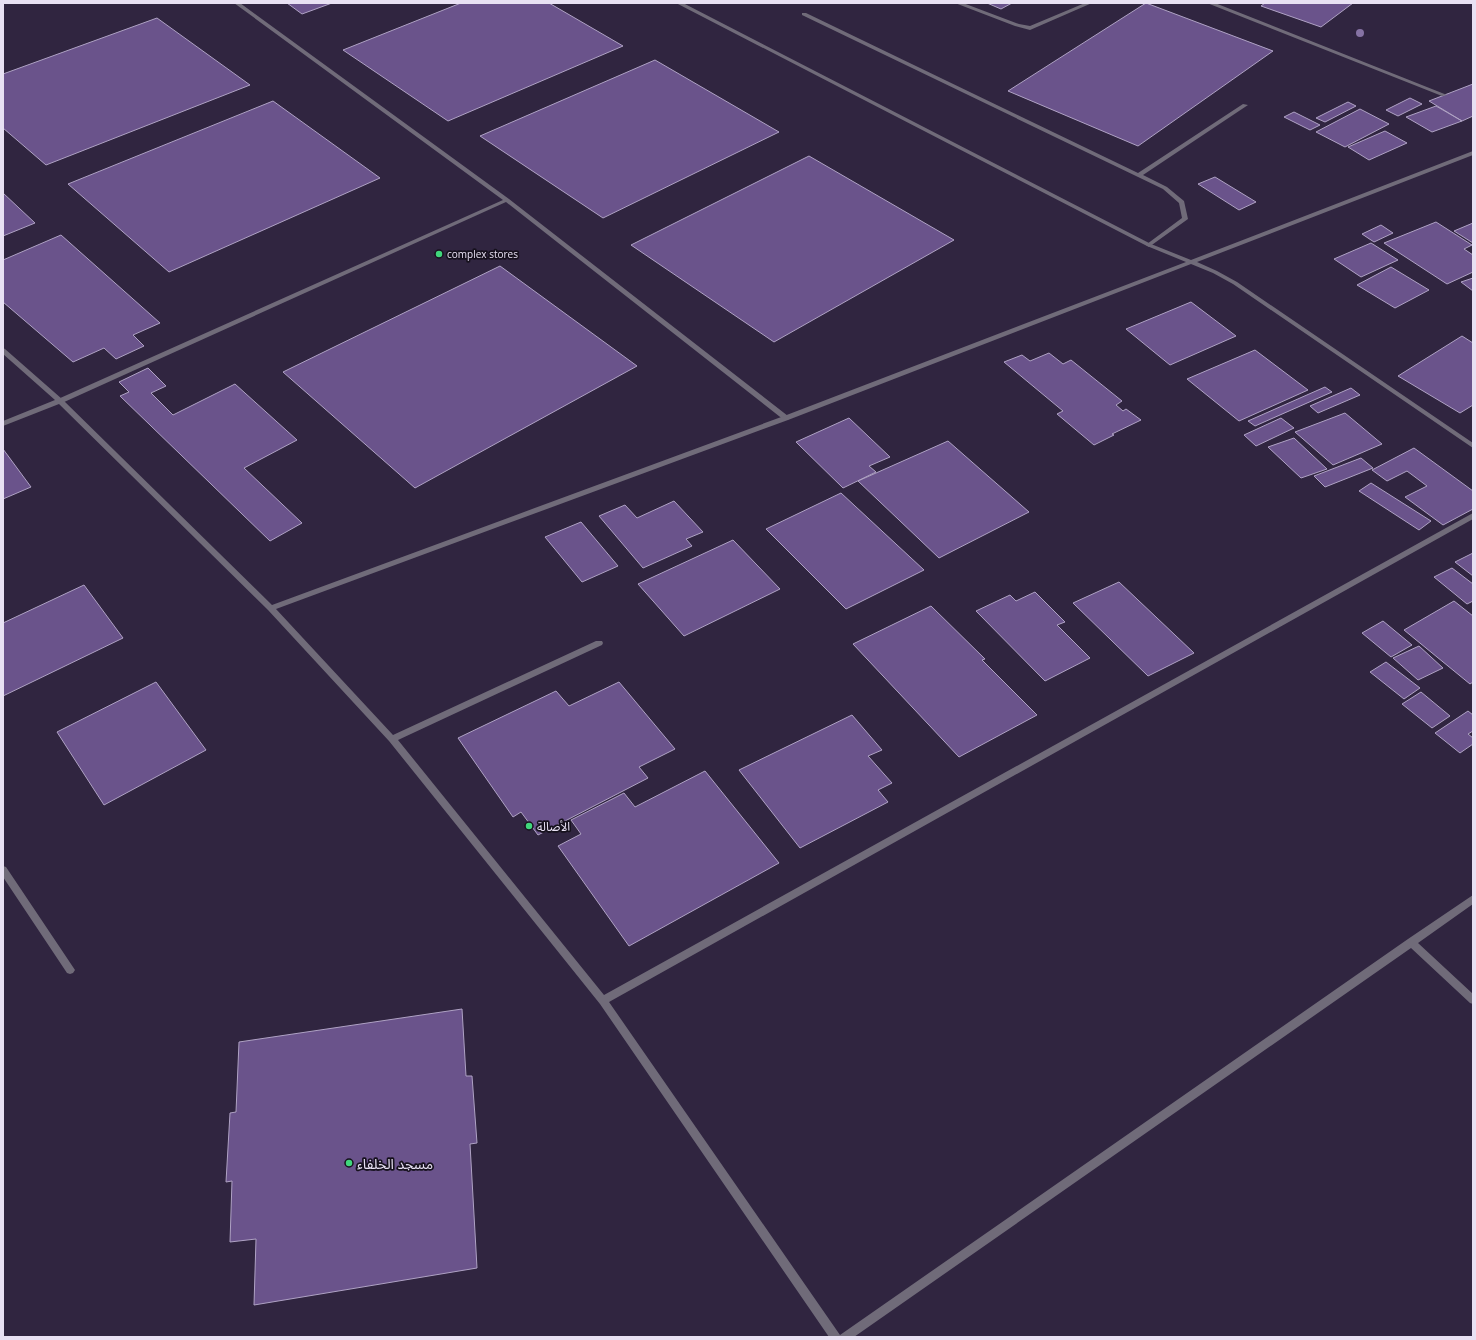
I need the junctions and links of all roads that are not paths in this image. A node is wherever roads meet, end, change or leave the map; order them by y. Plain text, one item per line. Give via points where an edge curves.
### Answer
1 (237, 3) edge
2 (679, 3) edge
3 (958, 3) edge
4 (1089, 3) edge
5 (1210, 3) edge
6 (804, 14) dead end
7 (1444, 95) dead end
8 (1245, 106) dead end
9 (1473, 153) edge
10 (1139, 175) junction
11 (507, 200) junction
12 (1149, 245) junction
13 (1192, 262) junction
14 (3, 350) edge
15 (60, 402) junction
16 (786, 418) junction
17 (3, 424) edge
18 (1473, 446) edge
19 (1473, 516) edge
20 (271, 608) junction
21 (599, 643) dead end
22 (392, 740) junction
23 (3, 870) edge
24 (1473, 899) edge
25 (1411, 942) junction
26 (70, 970) dead end
27 (1473, 1000) edge
28 (603, 1001) junction
29 (836, 1337) edge
30 (845, 1337) edge

1 - 11 street
2 - 12 street
3 - 4 street via 1030,28
5 - 7 street
6 - 10 street
8 - 10 street
9 - 13 street
10 - 12 street via 1165,188 1182,202 1185,219
11 - 15 street
11 - 16 street
12 - 13 street
13 - 16 street
13 - 18 street via 1235,283
14 - 15 street
15 - 17 street
15 - 20 street
16 - 20 street
19 - 28 street
20 - 22 street
21 - 22 street
22 - 28 street
23 - 26 street
24 - 25 street
25 - 27 street
25 - 30 street
28 - 29 street

